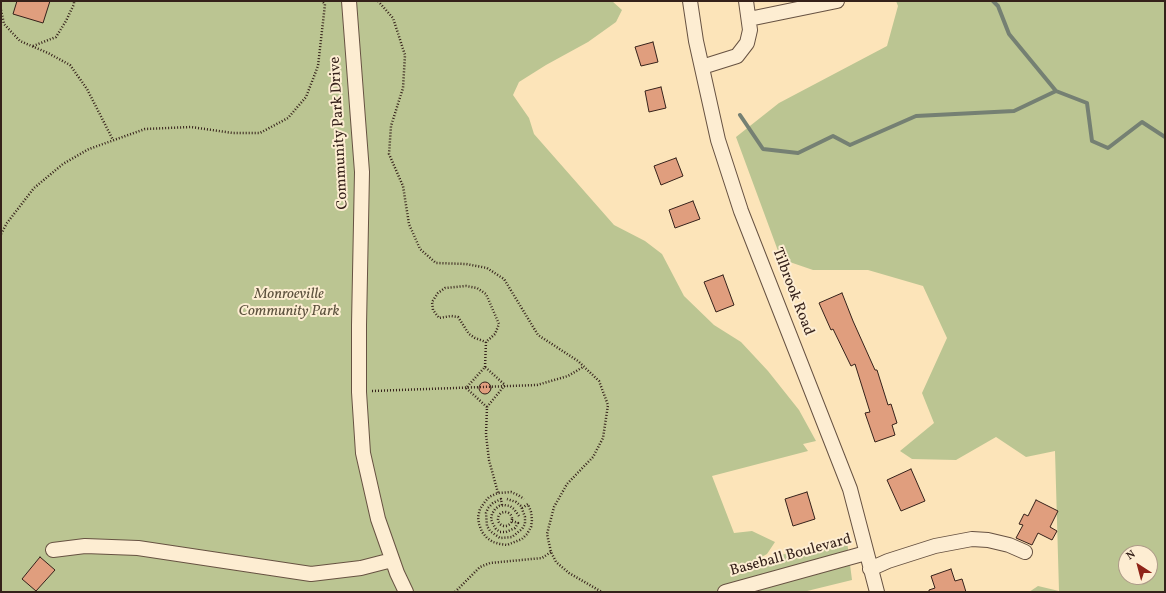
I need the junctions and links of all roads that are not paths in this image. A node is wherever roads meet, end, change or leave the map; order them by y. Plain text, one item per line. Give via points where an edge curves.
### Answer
1 (349, 1) edge
2 (690, 1) edge
3 (746, 1) edge
4 (837, 1) edge
5 (748, 19) junction
6 (702, 67) junction
7 (53, 550) dead end
8 (1024, 552) dead end
9 (866, 554) junction
10 (392, 560) junction
11 (870, 569) junction
12 (406, 592) edge
13 (725, 592) edge
14 (877, 592) edge

1 - 10 street, Community Park Drive via 362,172 359,392 363,453 378,519
2 - 6 street, Tilbrook Road
3 - 5 street
4 - 5 street
5 - 6 street via 750,30 747,43 737,56
6 - 9 street, Tilbrook Road via 718,140 741,211 850,489
7 - 10 street via 85,546 138,548 311,574 361,568
8 - 11 street via 1009,545 972,539 935,546
9 - 11 street, Tilbrook Road
9 - 13 street, Baseball Boulevard
10 - 12 street, Community Park Drive
11 - 14 street, Tilbrook Road

